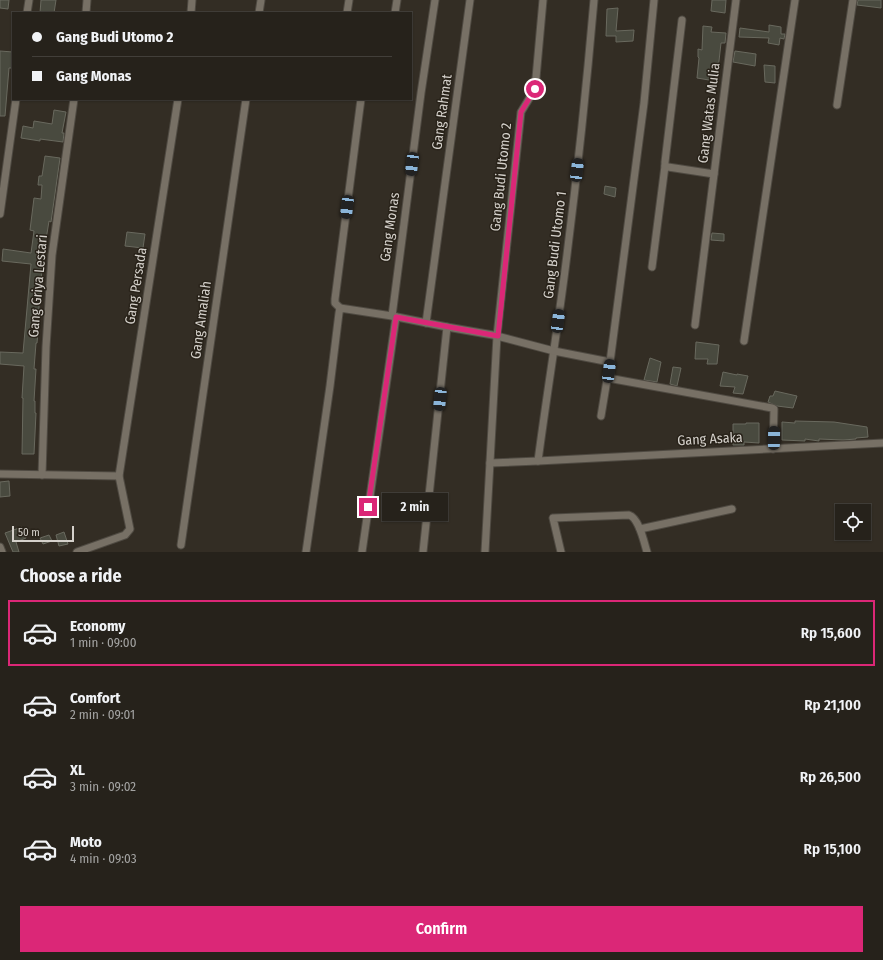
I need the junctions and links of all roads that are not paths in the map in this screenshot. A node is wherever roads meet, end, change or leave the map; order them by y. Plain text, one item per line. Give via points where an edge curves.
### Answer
1 (29, 0) edge
2 (87, 0) edge
3 (192, 0) edge
4 (261, 0) edge
5 (349, 0) edge
6 (397, 0) edge
7 (435, 0) edge
8 (470, 0) edge
9 (543, 0) edge
10 (594, 0) edge
11 (654, 0) edge
12 (736, 0) edge
13 (795, 0) edge
14 (853, 0) edge
15 (27, 12) edge
16 (86, 12) edge
17 (191, 12) edge
18 (259, 12) edge
19 (348, 12) edge
20 (395, 12) edge
21 (682, 20) dead end
22 (16, 100) edge
23 (74, 100) edge
24 (178, 100) edge
25 (246, 100) edge
26 (361, 100) edge
27 (837, 106) dead end
28 (665, 166) junction
29 (714, 174) junction
30 (0, 214) edge
31 (652, 267) dead end
32 (340, 308) junction
33 (394, 316) junction
34 (426, 323) junction
35 (694, 325) dead end
36 (447, 327) junction
37 (498, 336) junction
38 (744, 341) dead end
39 (554, 351) junction
40 (610, 362) junction
41 (608, 378) junction
42 (601, 416) dead end
43 (883, 443) edge
44 (773, 449) junction
45 (538, 461) junction
46 (490, 463) junction
47 (0, 474) edge
48 (42, 476) junction
49 (119, 476) junction
50 (732, 509) dead end
51 (640, 529) junction
52 (181, 545) dead end
53 (0, 547) edge
54 (2, 552) edge
55 (77, 552) edge
56 (306, 552) edge
57 (362, 552) edge
58 (423, 552) edge
59 (485, 552) edge
60 (561, 552) edge
61 (646, 552) edge

1 - 15 street
2 - 16 street
3 - 17 street
4 - 18 street
5 - 19 street
6 - 20 street
7 - 33 street, Gang Monas
8 - 34 street, Gang Rahmat
9 - 37 street, Gang Budi Utomo 2 via 535,89 521,112
10 - 39 street, Gang Budi Utomo 1 via 584,109
11 - 40 street via 644,103
12 - 29 street, Gang Watas Mulia
13 - 38 street
14 - 27 street
21 - 28 street
22 - 30 street
23 - 48 street, Gang Griya Lestari via 52,255 45,354
24 - 49 street, Gang Persada
25 - 52 street, Gang Amaliah
26 - 32 street via 335,299
28 - 29 street
28 - 31 street
29 - 35 street, Gang Watas Mulia
32 - 33 street
32 - 56 street
33 - 34 street
33 - 57 street, Gang Monas
34 - 36 street
36 - 37 street
36 - 58 street
37 - 39 street
37 - 46 street, Gang Budi Utomo 2
39 - 40 street
39 - 45 street, Gang Budi Utomo 1
40 - 41 street
41 - 42 street
41 - 44 street via 772,408
43 - 44 street, Gang Asaka
44 - 45 street, Gang Asaka
45 - 46 street, Gang Asaka
46 - 59 street, Gang Budi Utomo 2
47 - 48 street
48 - 49 street
49 - 55 street via 130,529 125,534
50 - 51 street
51 - 60 street via 629,515 554,517
51 - 61 street
53 - 54 street

